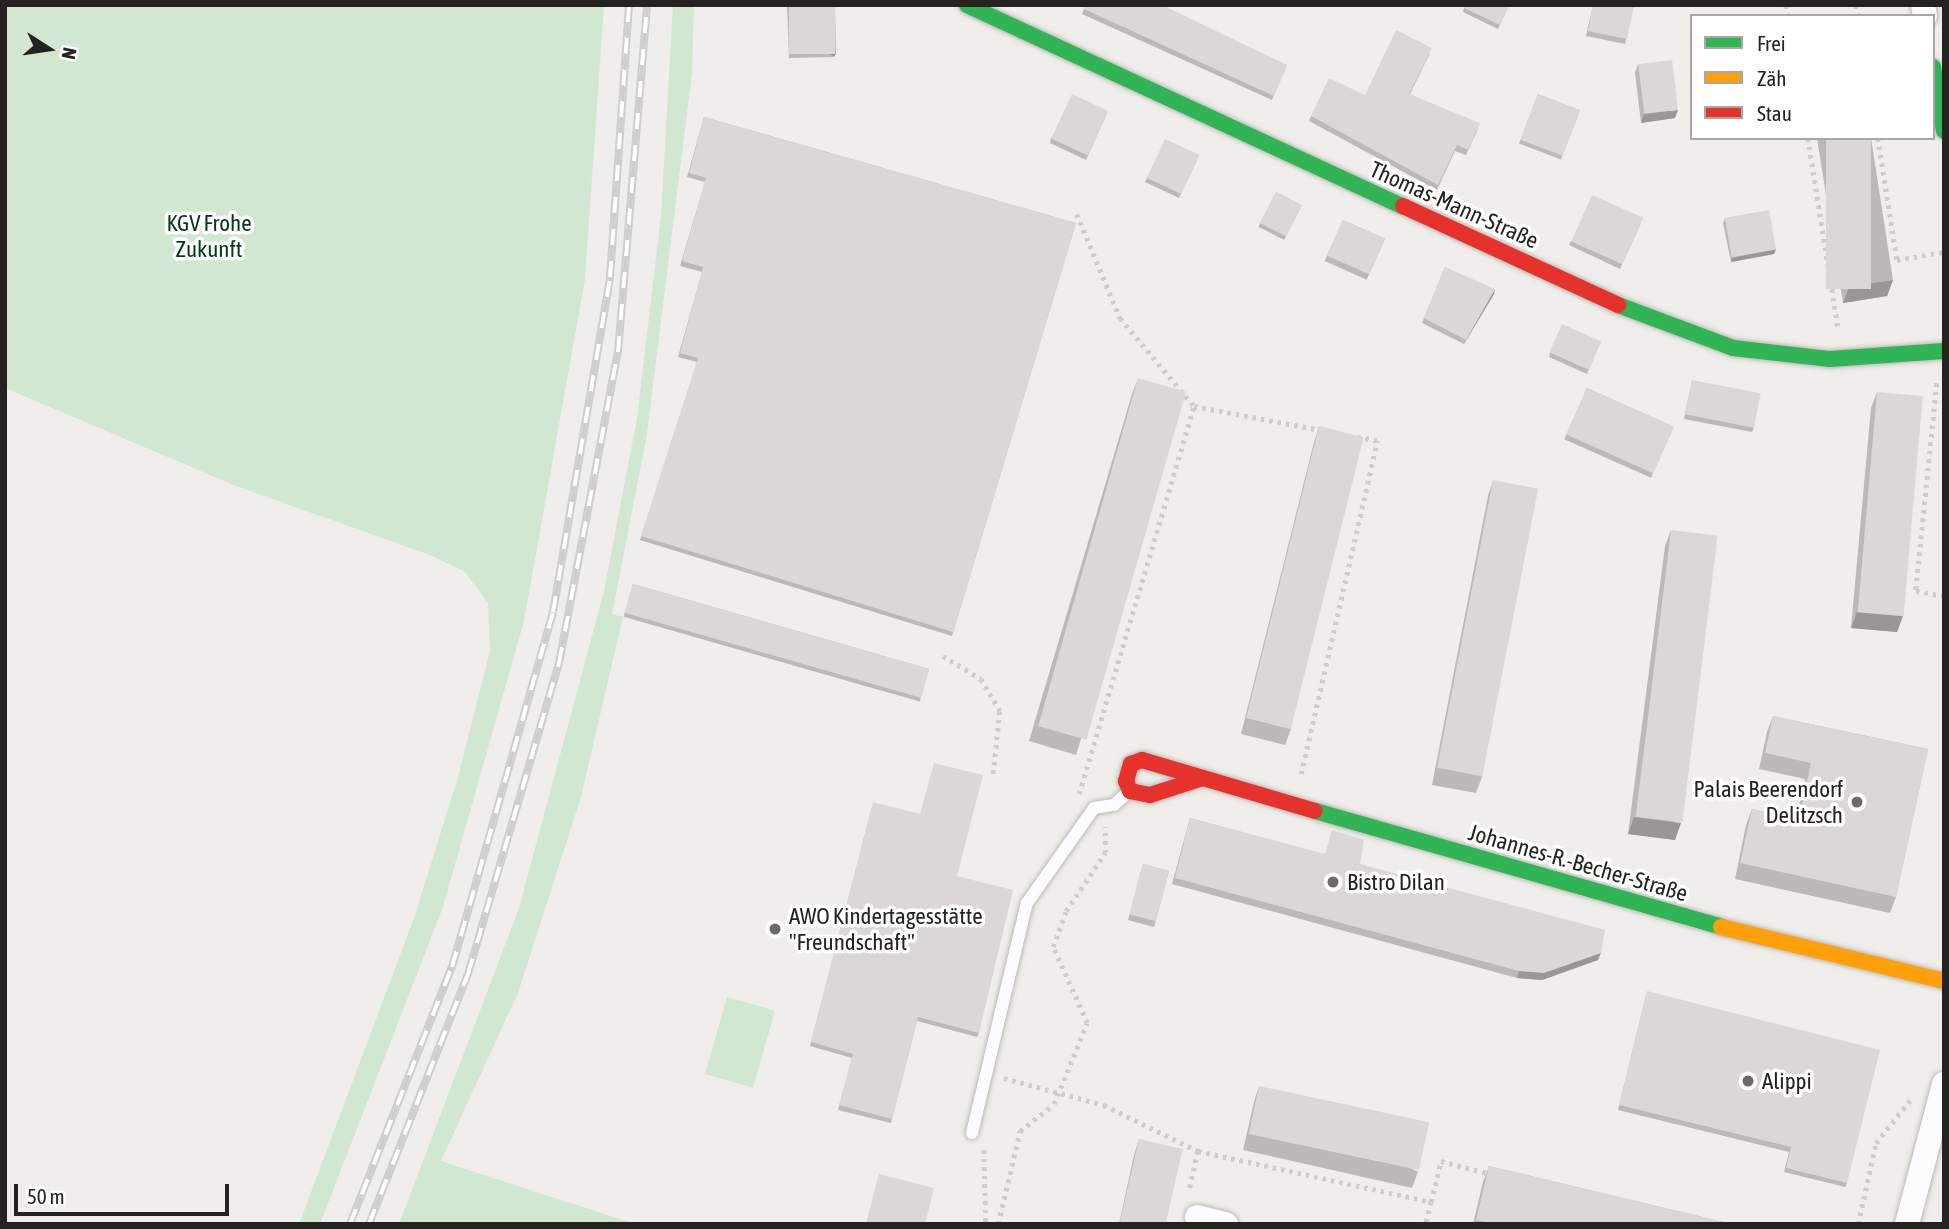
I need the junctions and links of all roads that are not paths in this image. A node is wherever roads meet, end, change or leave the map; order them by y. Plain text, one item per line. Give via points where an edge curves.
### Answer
1 (968, 5) edge
2 (1935, 79) edge
3 (1944, 131) edge
4 (1942, 351) edge
5 (1203, 778) junction
6 (1130, 790) junction
7 (1944, 981) edge
8 (1944, 1084) edge
9 (972, 1133) road end
10 (1192, 1208) road end
11 (1226, 1224) edge
12 (1907, 1224) edge

1 - 4 street, Thomas-Mann-Straße via 1658,323 1732,348 1843,358
2 - 3 street
5 - 6 street via 1150,795
5 - 6 street, Johannes-R.-Becher-Straße via 1142,760 1126,772
5 - 7 street, Johannes-R.-Becher-Straße via 1658,911
6 - 9 lane via 1114,805 1094,808 1027,903
8 - 12 street
10 - 11 street

